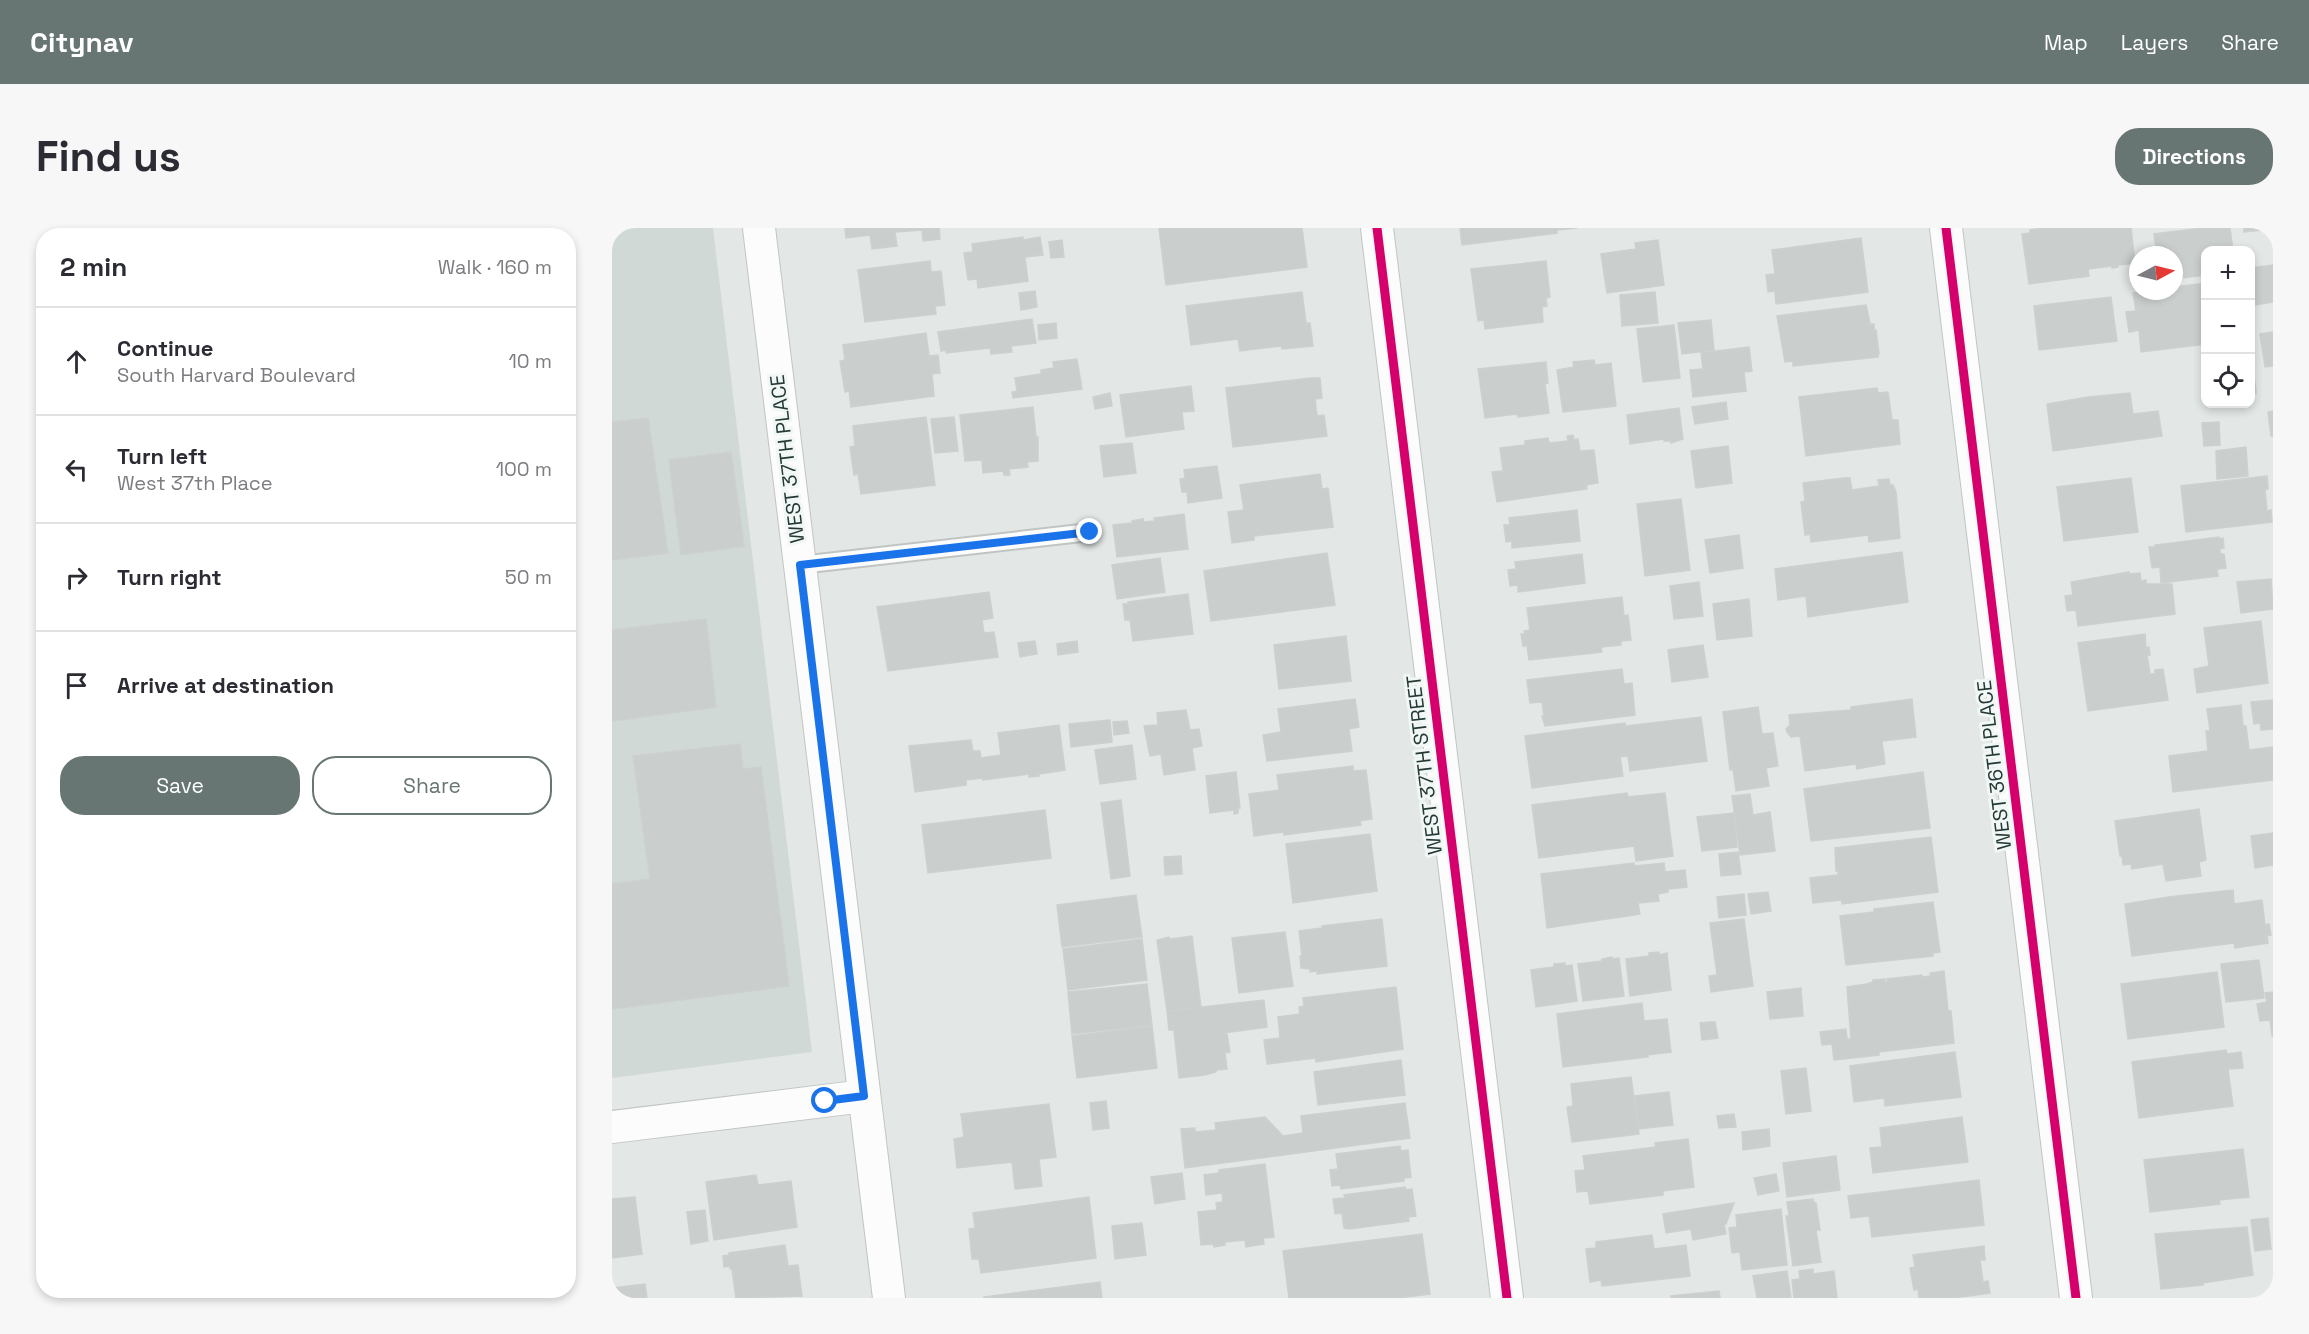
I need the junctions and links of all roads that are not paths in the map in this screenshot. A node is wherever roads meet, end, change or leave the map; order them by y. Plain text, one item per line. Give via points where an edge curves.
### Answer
1 (759, 228) edge
2 (1377, 228) edge
3 (1947, 228) edge
4 (1090, 532) dead end
5 (800, 565) junction
6 (864, 1096) junction
7 (612, 1127) edge
8 (889, 1298) edge
9 (1507, 1298) edge
10 (2076, 1298) edge

1 - 5 street, WEST 37TH PLACE
2 - 9 street, WEST 37TH STREET
3 - 10 street, WEST 36TH PLACE
4 - 5 lane
5 - 6 street, WEST 37TH PLACE
6 - 7 street
6 - 8 street, WEST 37TH PLACE

